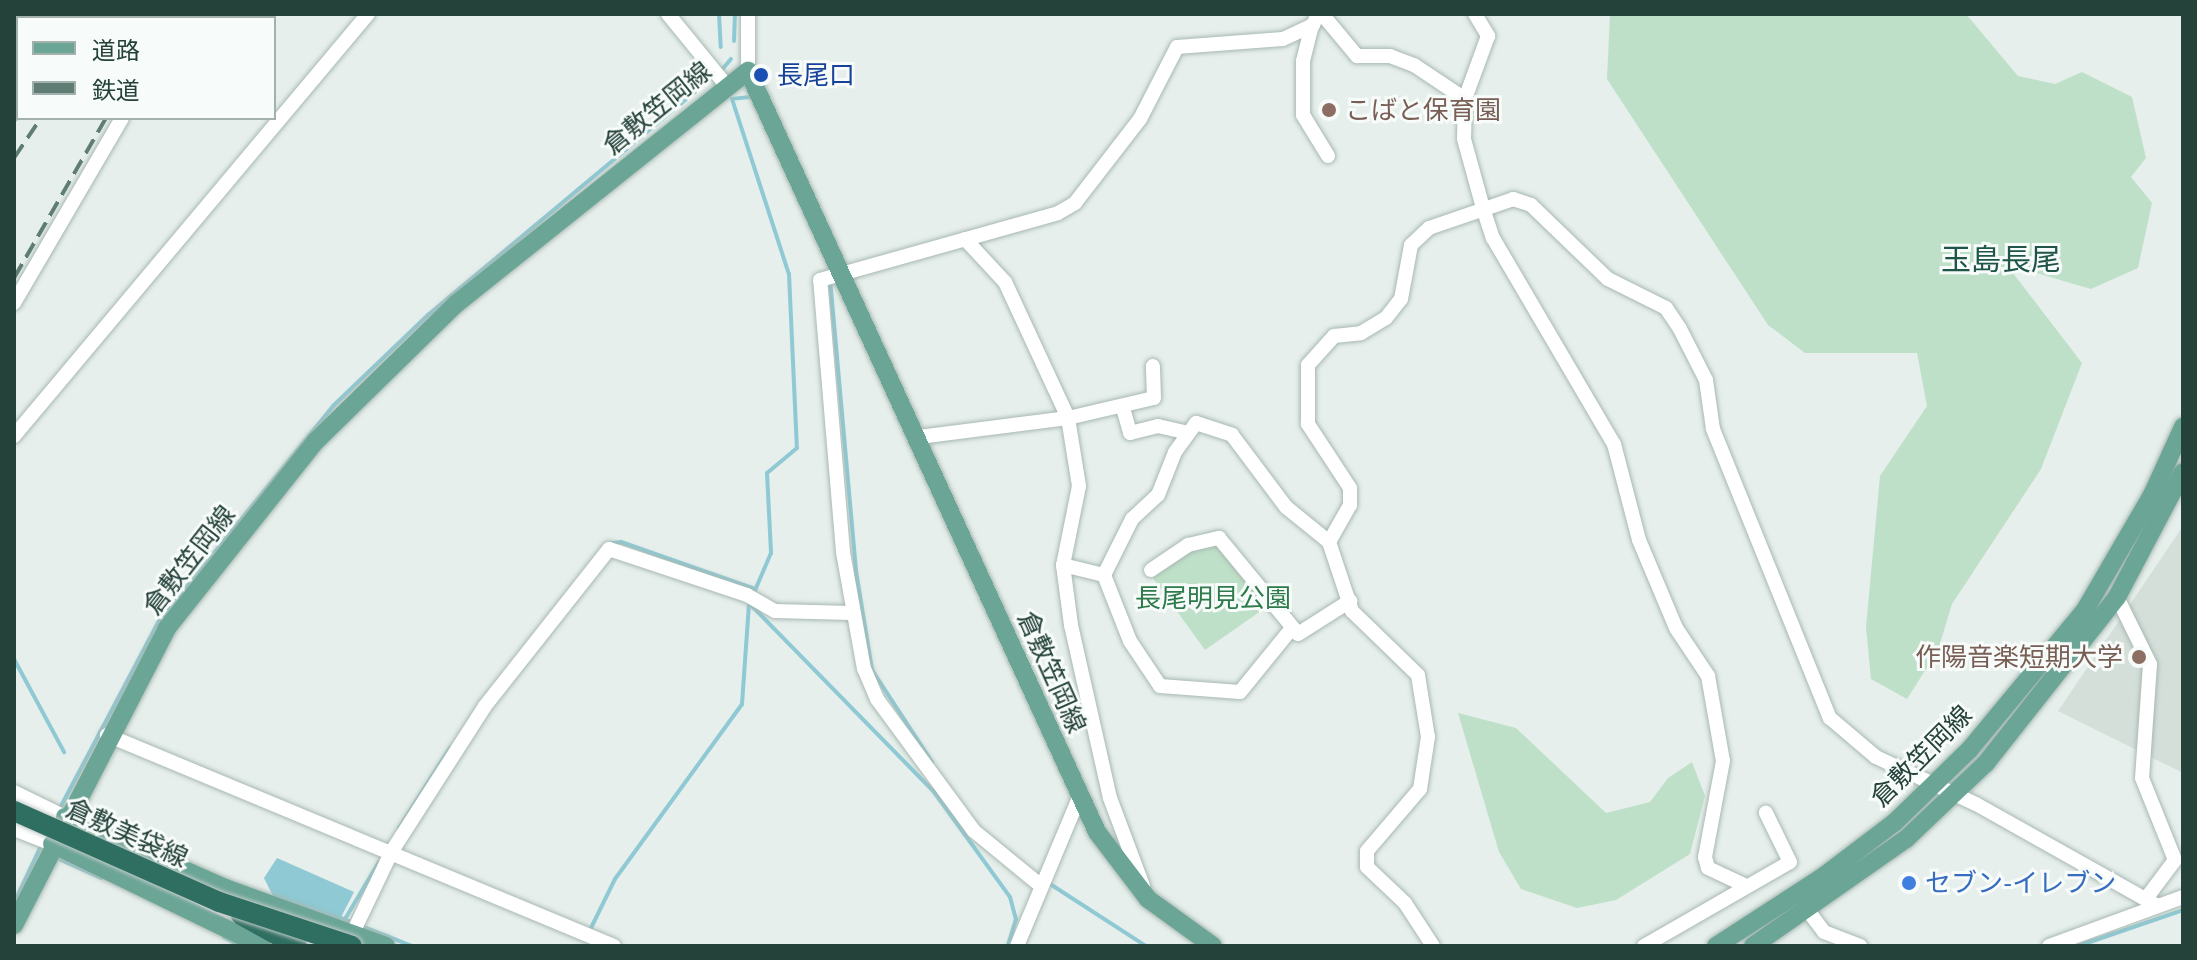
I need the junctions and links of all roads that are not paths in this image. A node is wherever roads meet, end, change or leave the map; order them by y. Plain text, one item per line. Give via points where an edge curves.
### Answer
1 (368, 14) edge
2 (668, 14) edge
3 (748, 14) edge
4 (1475, 14) edge
5 (1318, 18) edge
6 (748, 71) junction
7 (721, 78) junction
8 (1465, 99) junction
9 (121, 120) edge
10 (1328, 156) dead end
11 (1483, 208) junction
12 (965, 239) junction
13 (835, 274) junction
14 (14, 303) edge
15 (1153, 366) dead end
16 (1123, 408) junction
17 (1068, 418) junction
18 (2183, 427) edge
19 (1185, 432) junction
20 (14, 436) edge
21 (919, 437) junction
22 (2183, 472) edge
23 (1329, 542) junction
24 (1063, 565) junction
25 (1151, 570) dead end
26 (1104, 575) junction
27 (2117, 597) junction
28 (1350, 601) junction
29 (867, 605) dead end
30 (851, 611) junction
31 (1292, 628) junction
32 (107, 735) junction
33 (1935, 785) junction
34 (14, 792) edge
35 (1956, 795) junction
36 (1079, 798) junction
37 (14, 811) edge
38 (1766, 813) dead end
39 (65, 817) junction
40 (14, 829) edge
41 (52, 844) junction
42 (392, 851) junction
43 (1040, 885) junction
44 (1746, 886) junction
45 (2183, 897) edge
46 (1148, 899) junction
47 (2152, 900) junction
48 (219, 902) junction
49 (1809, 912) junction
50 (14, 925) edge
51 (353, 934) edge
52 (262, 946) edge
53 (297, 946) edge
54 (319, 946) edge
55 (386, 946) edge
56 (614, 946) edge
57 (1017, 946) edge
58 (1213, 946) edge
59 (1433, 946) edge
60 (1644, 946) edge
61 (1716, 946) edge
62 (1753, 946) edge
63 (1860, 946) edge
64 (2049, 946) edge

1 - 20 street
2 - 7 street
3 - 6 street
4 - 8 street via 1488,36
5 - 8 street via 1357,56 1390,56 1414,65
5 - 10 street via 1303,61 1303,115
5 - 12 street via 1283,39 1177,47 1148,93 1140,119 1075,203 1045,219
6 - 7 main road, 倉敷笠岡線
6 - 13 main road, 倉敷笠岡線
7 - 32 main road, 倉敷笠岡線 via 456,304 346,408 167,628
8 - 11 street via 1464,139
9 - 14 street
11 - 23 street via 1429,228 1411,245 1401,299 1386,318 1361,333 1334,336 1308,365 1308,424 1350,488 1350,505
11 - 33 street via 1513,199 1531,205 1608,279 1666,308 1706,380 1713,429 1830,718 1876,757
11 - 44 street via 1493,238 1614,444 1639,540 1676,628 1708,676 1723,761 1705,857 1708,868
12 - 13 street
12 - 17 street via 1005,282
13 - 21 main road, 倉敷笠岡線
13 - 30 street
15 - 16 street via 1154,398
16 - 17 street
16 - 19 street via 1130,433 1158,426
17 - 21 street
17 - 24 street via 1079,486
18 - 33 main road, 倉敷笠岡線 via 2152,495 2085,610
19 - 23 street via 1196,423 1232,435 1286,507
19 - 26 street via 1158,495 1132,519
21 - 36 main road, 倉敷笠岡線
22 - 27 main road, 倉敷笠岡線
23 - 28 street
24 - 26 street
24 - 46 street via 1087,710
25 - 31 street via 1188,545 1219,538
26 - 31 street via 1130,641 1160,686 1240,692
27 - 35 main road, 倉敷笠岡線
27 - 47 street via 2150,664 2142,778 2175,860
28 - 31 street via 1303,634
28 - 59 street via 1352,611 1410,660 1418,675 1428,762 1407,810 1367,851 1367,867 1405,903
29 - 30 street
30 - 42 street via 796,614 609,549 485,706
30 - 43 street via 864,669 974,831
32 - 39 main road, 倉敷笠岡線
32 - 42 street
33 - 35 street
33 - 61 main road, 倉敷笠岡線 via 1797,897
34 - 39 street
35 - 47 street
35 - 49 main road, 倉敷笠岡線
36 - 43 street
36 - 46 main road, 倉敷笠岡線 via 1121,869
37 - 48 highway, 倉敷美袋線, bridge
38 - 44 street via 1792,860
39 - 41 main road, 倉敷笠岡線
39 - 51 main road via 225,888
40 - 41 street
41 - 50 main road, 倉敷笠岡線
41 - 52 main road
42 - 51 street
42 - 56 street
43 - 57 street
44 - 60 street
45 - 47 street
46 - 58 main road, 倉敷笠岡線
47 - 64 street
48 - 51 highway, bridge
48 - 53 highway, bridge
48 - 54 highway, bridge
49 - 62 main road, 倉敷笠岡線
49 - 63 street via 1824,932
51 - 55 main road

